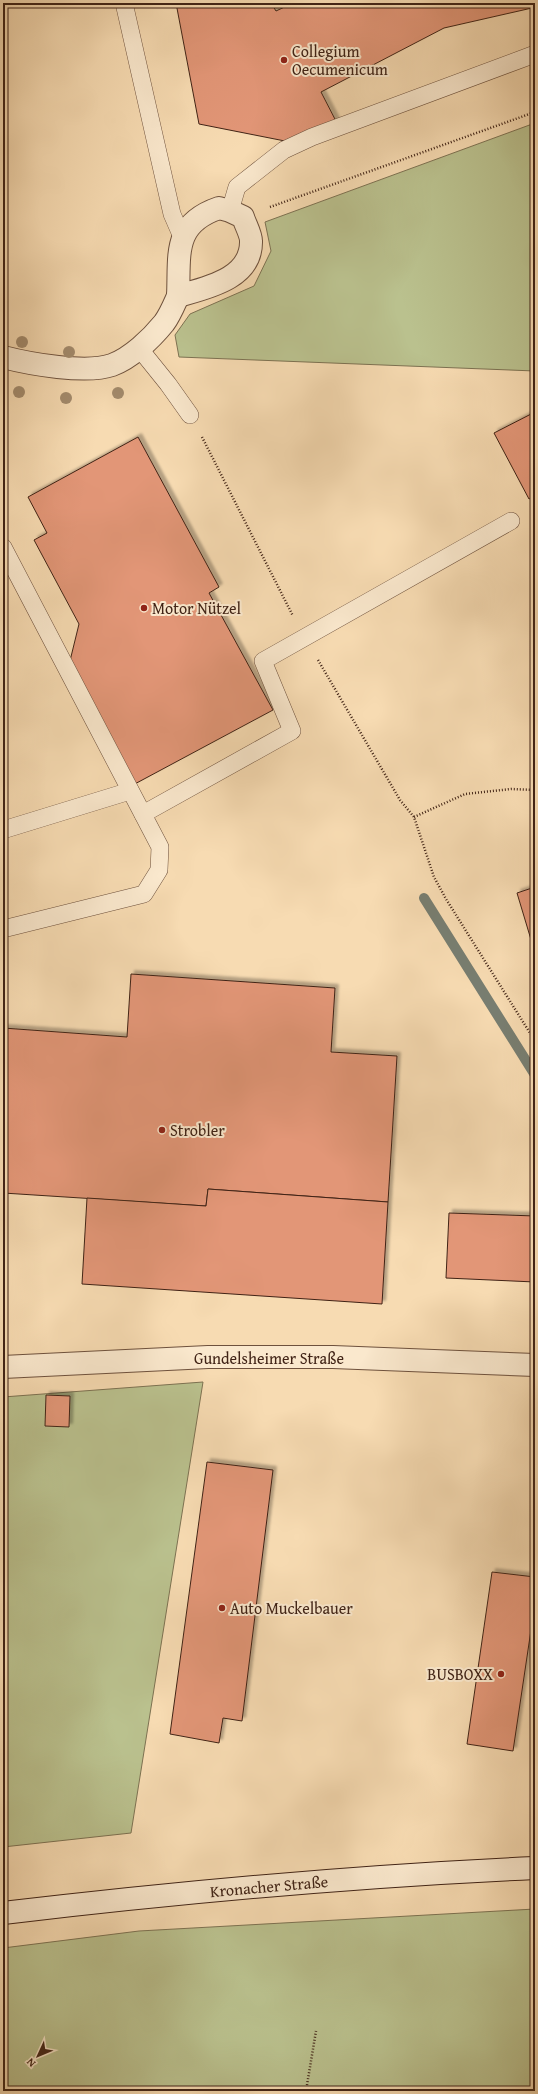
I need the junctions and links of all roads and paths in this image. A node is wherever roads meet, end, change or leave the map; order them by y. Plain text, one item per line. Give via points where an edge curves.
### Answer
1 (124, 3) edge
2 (535, 54) edge
3 (535, 112) edge
4 (236, 214) junction
5 (182, 236) junction
6 (178, 296) junction
7 (139, 348) junction
8 (3, 357) edge
9 (190, 415) dead end
10 (511, 521) dead end
11 (3, 547) edge
12 (535, 790) edge
13 (130, 791) junction
14 (143, 814) junction
15 (3, 830) edge
16 (3, 929) edge
17 (535, 1041) edge
18 (535, 1365) edge
19 (3, 1367) edge
20 (535, 1868) edge
21 (3, 1913) edge
22 (316, 2031) dead end
23 (306, 2091) edge

1 - 5 lane via 172,214
2 - 4 lane via 312,137 284,150 237,187
3 - 4 path
4 - 5 street via 219,208 210,211 194,220
4 - 6 street via 251,240 248,256 238,271 220,284
5 - 6 street
6 - 7 street via 164,322
7 - 8 street via 112,365 98,368 51,366
7 - 9 lane
10 - 14 lane via 263,661 292,732
11 - 13 lane
12 - 17 path via 511,789 466,794 414,817 434,877
13 - 14 lane
13 - 15 lane
14 - 16 lane via 160,847 160,870 144,894
18 - 19 street, Gundelsheimer Straße via 325,1357 208,1358
20 - 21 street, Kronacher Straße via 429,1872 135,1897
22 - 23 path

